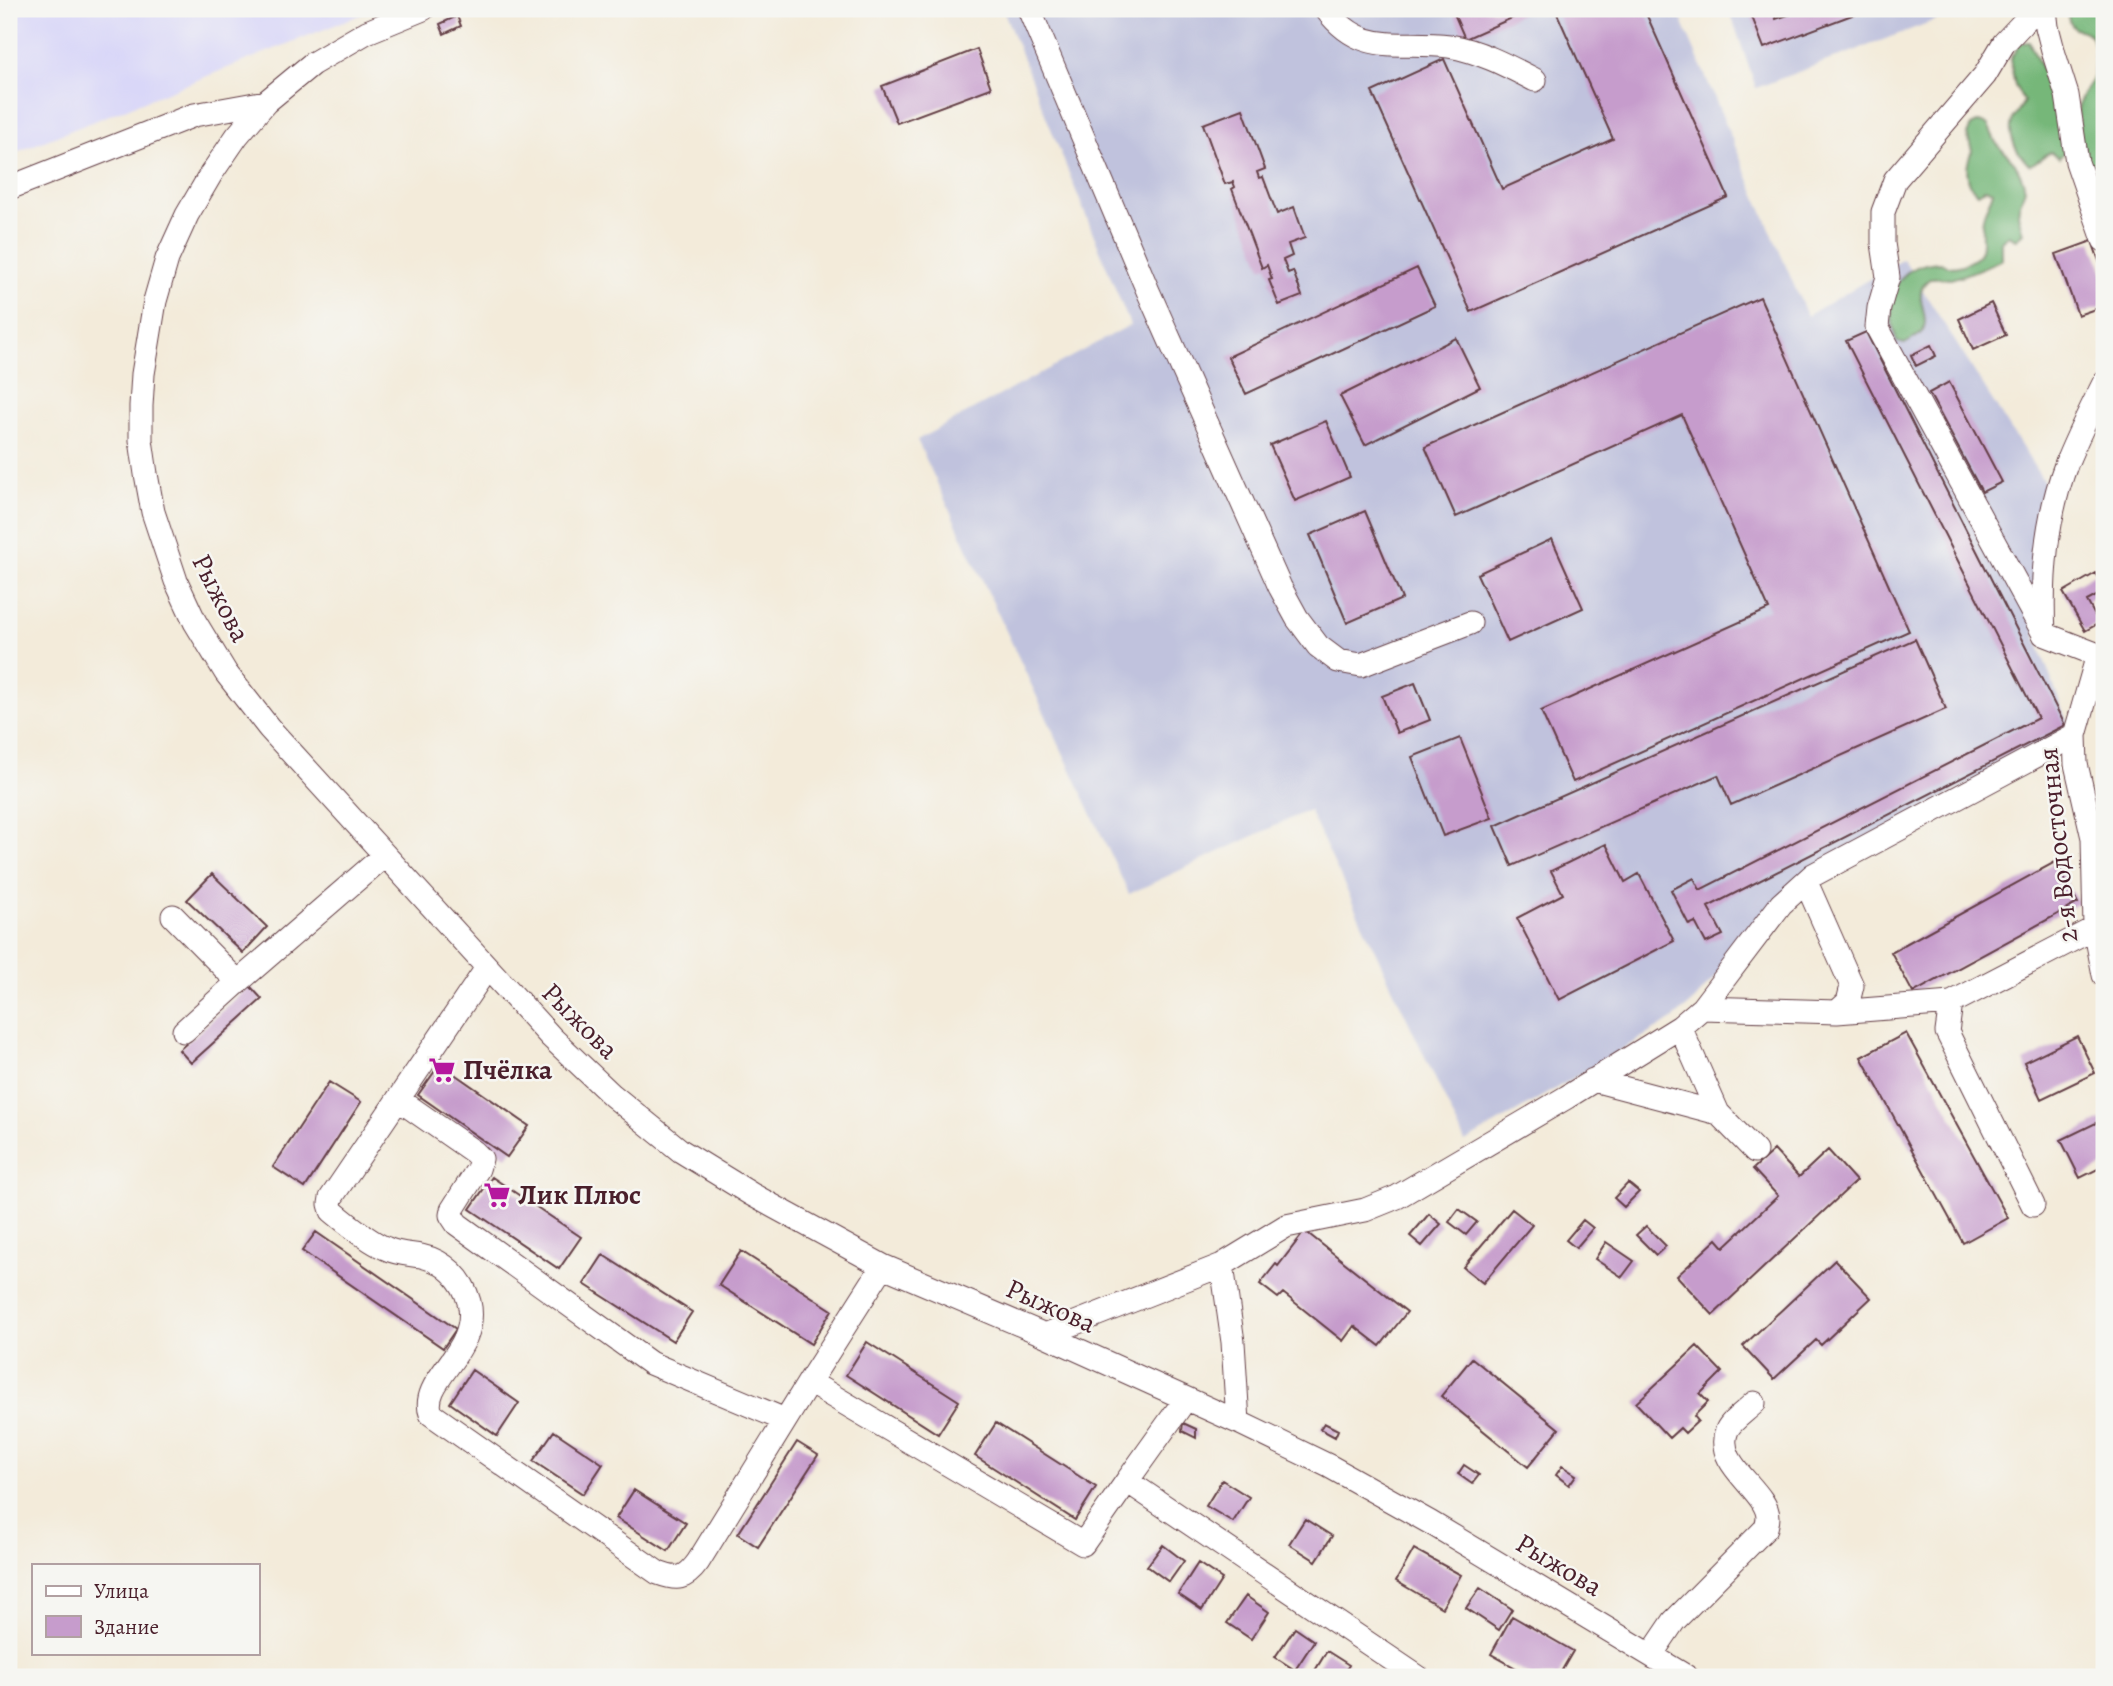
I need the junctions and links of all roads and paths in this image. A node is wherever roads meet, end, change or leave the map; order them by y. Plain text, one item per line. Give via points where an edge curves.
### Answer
1 (423, 9) edge
2 (1029, 9) edge
3 (1326, 9) edge
4 (2036, 9) edge
5 (2045, 9) edge
6 (1535, 80) dead end
7 (266, 102) junction
8 (9, 188) edge
9 (2104, 240) edge
10 (2104, 383) edge
11 (1470, 622) dead end
12 (2044, 634) junction
13 (2101, 653) edge
14 (2075, 736) junction
15 (385, 855) junction
16 (1805, 882) junction
17 (173, 916) dead end
18 (2095, 928) junction
19 (487, 968) junction
20 (2104, 975) edge
21 (238, 982) junction
22 (1951, 1003) junction
23 (1702, 1008) junction
24 (1837, 1012) junction
25 (1680, 1027) junction
26 (184, 1031) dead end
27 (1593, 1080) junction
28 (398, 1099) junction
29 (1718, 1113) junction
30 (1755, 1151) dead end
31 (2033, 1205) dead end
32 (1222, 1265) junction
33 (883, 1266) junction
34 (1045, 1335) junction
35 (809, 1382) junction
36 (1185, 1400) junction
37 (1754, 1403) dead end
38 (785, 1420) junction
39 (1238, 1422) junction
40 (1127, 1481) junction
41 (1651, 1655) junction
42 (1418, 1677) edge
43 (1687, 1677) edge

1 - 7 street, Рыжова via 367,32 312,64
2 - 11 street via 1148,291 1297,618 1318,646 1338,660 1360,666
3 - 6 street via 1334,20 1367,41 1450,47 1503,63
4 - 12 street via 1895,180 1883,212 1888,277 1877,327
5 - 9 street via 2067,95 2077,162
7 - 8 street via 194,115
7 - 15 street, Рыжова via 211,174 167,260 143,374 141,440 146,474 153,512 176,581 226,673 269,728
10 - 12 street via 2066,464 2056,503 2046,545
12 - 13 street, 2-я Водосточная
13 - 14 street, 2-я Водосточная
14 - 16 street
14 - 18 street, 2-я Водосточная via 2076,764 2093,838
15 - 19 street, Рыжова
15 - 21 street
16 - 23 street via 1781,904
16 - 24 street via 1852,986 1848,1002
17 - 21 street
18 - 20 street, 2-я Водосточная
18 - 22 street
19 - 28 street
19 - 33 street, Рыжова via 612,1095 681,1151
21 - 26 street
22 - 24 street
22 - 31 street via 1947,1032
23 - 24 street
23 - 25 street
25 - 27 street
25 - 29 street
27 - 29 street
27 - 32 street via 1397,1197 1365,1210 1286,1226
28 - 38 street via 481,1159 452,1210 457,1224 650,1363
28 - 38 street via 330,1204 337,1216 382,1248 436,1261 448,1268 462,1287 471,1313 465,1340 428,1398 431,1414 438,1420 657,1573 681,1577 698,1562
29 - 30 street
32 - 34 street
32 - 39 street
33 - 34 street, Рыжова
33 - 35 street
34 - 36 street, Рыжова
35 - 38 street
35 - 40 street via 1083,1544
36 - 39 street, Рыжова
36 - 40 street
37 - 41 street via 1727,1428 1724,1445 1764,1505 1769,1516 1766,1528 1674,1621
39 - 41 street, Рыжова via 1431,1523
40 - 42 street
41 - 43 street, Рыжова

